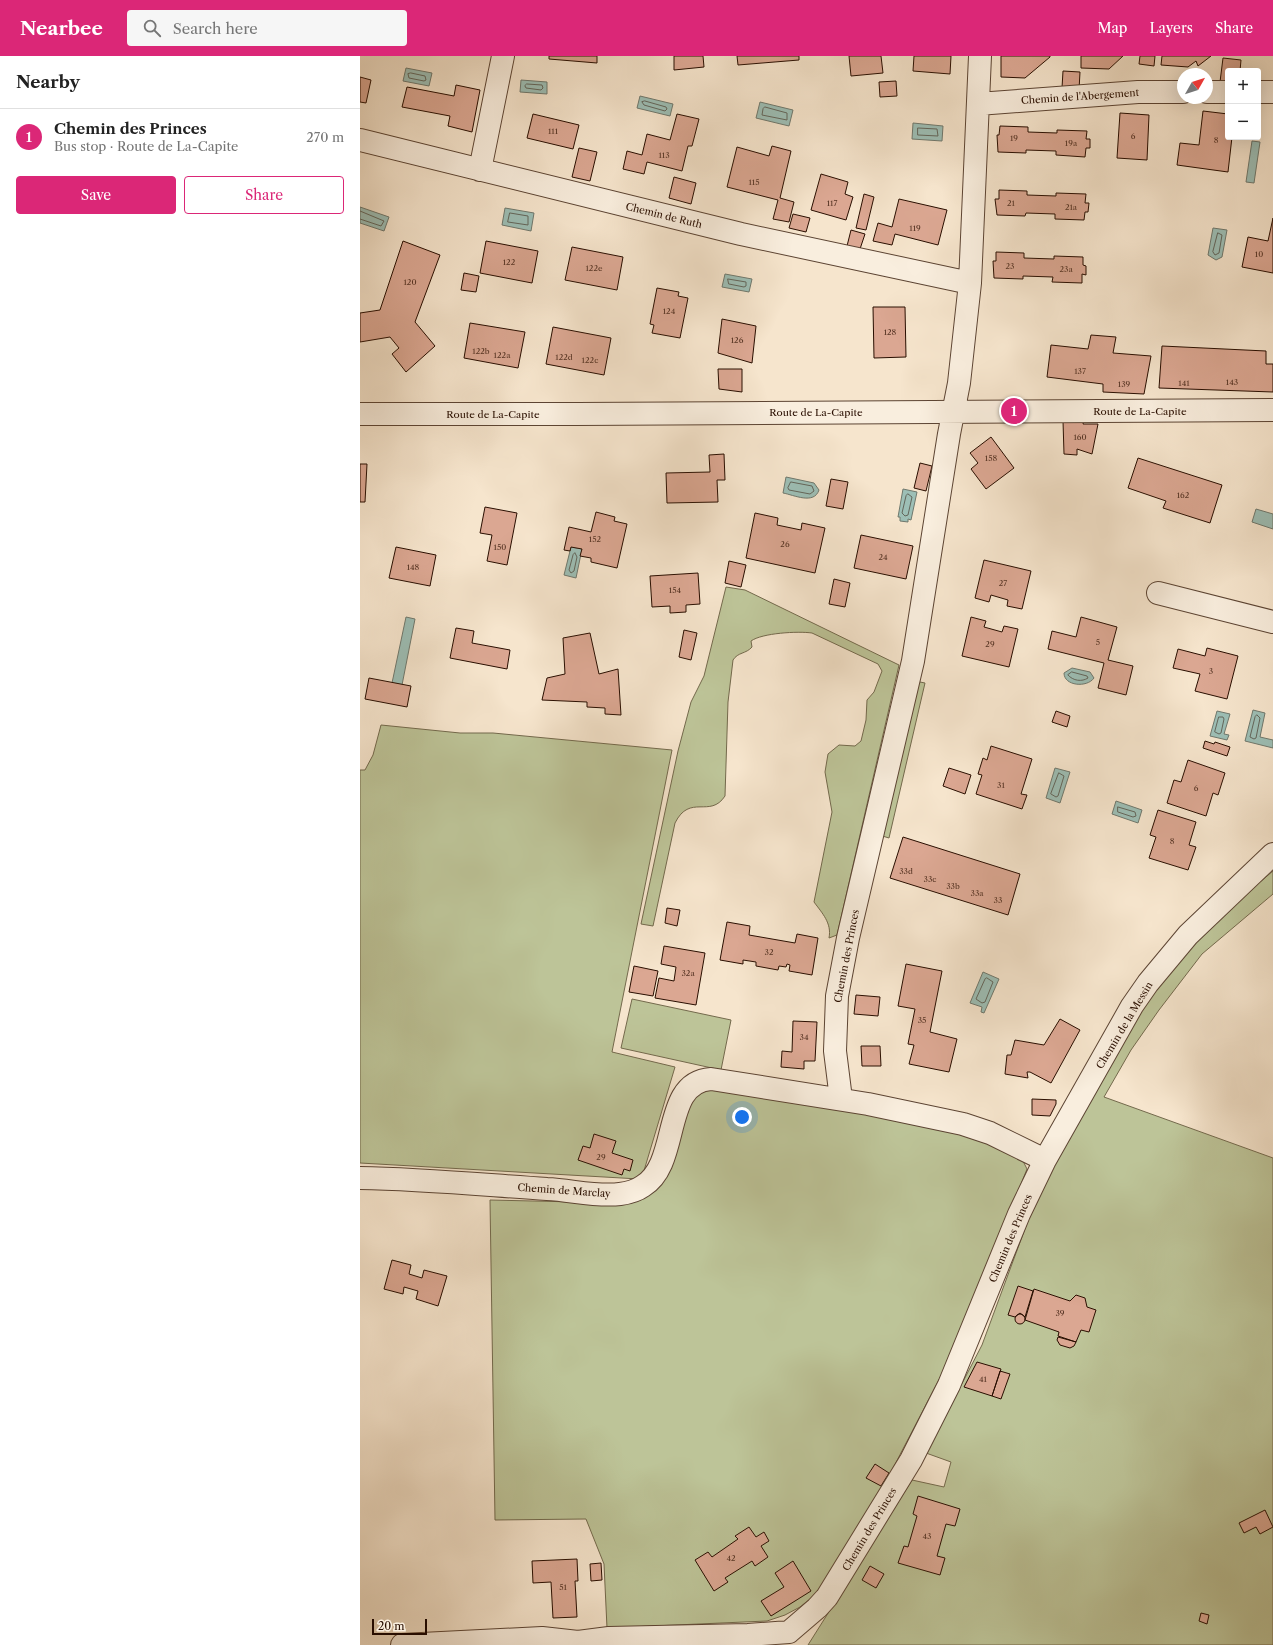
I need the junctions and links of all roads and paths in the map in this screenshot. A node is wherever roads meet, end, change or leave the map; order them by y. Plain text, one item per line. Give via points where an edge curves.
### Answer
1 (503, 56) edge
2 (980, 56) edge
3 (1177, 92) edge
4 (1213, 92) edge
5 (1225, 92) edge
6 (1261, 92) edge
7 (1273, 92) edge
8 (978, 104) junction
9 (360, 140) edge
10 (480, 170) junction
11 (970, 283) junction
12 (1273, 410) edge
13 (954, 411) junction
14 (360, 414) edge
15 (1158, 593) dead end
16 (1273, 622) edge
17 (1273, 854) edge
18 (842, 1099) junction
19 (1045, 1160) junction
20 (360, 1178) edge
21 (790, 1638) edge
22 (578, 1644) edge
23 (402, 1645) edge

1 - 10 street
2 - 8 street, Chemin des Princes
3 - 8 street, Chemin de l'Abergement via 1138,92
4 - 5 street
6 - 7 street
8 - 11 street, Chemin des Princes
9 - 10 street, Chemin de Ruth
10 - 11 street, Chemin de Ruth via 741,234
11 - 13 street, Chemin des Princes
12 - 13 street, Route de La-Capite
13 - 14 street, Route de La-Capite
13 - 18 street, Chemin des Princes via 913,661 848,938 837,996 835,1051
15 - 16 street
17 - 19 street, Chemin de la Messin via 1188,935 1148,983 1132,1006
18 - 19 street via 963,1124 990,1133
18 - 20 street, Chemin de Marclay via 722,1079 698,1081 688,1088 678,1105 662,1161 656,1172 644,1186 620,1194
19 - 21 street, Chemin des Princes via 1019,1214 949,1385 911,1460 827,1597
21 - 22 street via 748,1635 609,1638
22 - 23 street via 542,1638

